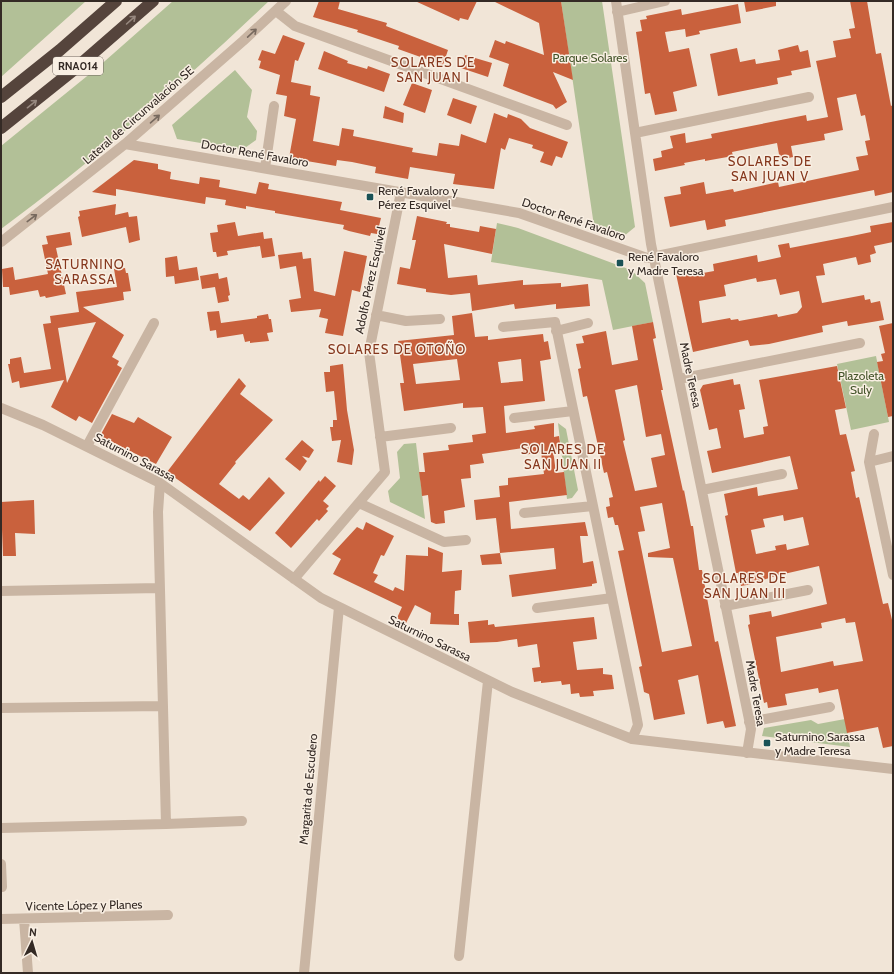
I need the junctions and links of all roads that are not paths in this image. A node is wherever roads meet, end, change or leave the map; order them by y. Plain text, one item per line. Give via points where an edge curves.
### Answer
1 (108, 1) edge
2 (116, 1) edge
3 (153, 1) edge
4 (286, 1) edge
5 (616, 1) edge
6 (665, 1) edge
7 (276, 11) junction
8 (617, 12) junction
9 (60, 50) junction
10 (1, 97) edge
11 (809, 97) dead end
12 (274, 106) dead end
13 (567, 125) dead end
14 (1, 128) edge
15 (635, 133) junction
16 (125, 144) junction
17 (265, 168) junction
18 (401, 192) junction
19 (893, 207) edge
20 (1, 242) edge
21 (654, 257) junction
22 (376, 315) junction
23 (440, 319) dead end
24 (154, 323) dead end
25 (588, 323) dead end
26 (503, 327) dead end
27 (555, 327) junction
28 (860, 343) dead end
29 (679, 379) junction
30 (1, 408) edge
31 (573, 412) junction
32 (514, 418) dead end
33 (451, 428) dead end
34 (874, 434) dead end
35 (380, 437) junction
36 (87, 446) junction
37 (893, 456) edge
38 (869, 462) junction
39 (782, 474) dead end
40 (160, 482) junction
41 (702, 490) junction
42 (358, 503) junction
43 (593, 506) junction
44 (524, 513) dead end
45 (466, 540) dead end
46 (891, 558) edge
47 (893, 575) edge
48 (294, 579) junction
49 (160, 588) junction
50 (808, 590) dead end
51 (1, 592) edge
52 (612, 598) junction
53 (726, 606) junction
54 (338, 607) junction
55 (537, 608) dead end
56 (488, 681) junction
57 (163, 706) junction
58 (830, 707) dead end
59 (1, 708) edge
60 (749, 722) junction
61 (632, 739) junction
62 (748, 753) junction
63 (893, 769) edge
64 (242, 821) dead end
65 (166, 824) junction
66 (1, 828) edge
67 (1, 864) edge
68 (2, 887) edge
69 (168, 916) dead end
70 (1, 919) edge
71 (24, 919) junction
72 (459, 956) dead end
73 (28, 973) edge
74 (304, 973) edge

1 - 9 highway
2 - 9 highway, RNA014
14 -> 3 highway, RNA014 via 76,68
4 - 7 street, Lateral de Circunvalación SE
5 - 8 street, Madre Teresa
6 - 8 street
7 - 13 street via 295,26
16 -> 7 street, Lateral de Circunvalación SE
8 - 15 street, Madre Teresa
9 - 10 highway, RNA014
11 - 15 street
12 - 17 street
15 - 21 street, Madre Teresa
16 - 17 street, Doctor René Favaloro
20 -> 16 street, Lateral de Circunvalación SE
17 - 18 street, Doctor René Favaloro
18 - 21 street, Doctor René Favaloro via 520,212 647,258
18 - 22 street, Adolfo Pérez Esquivel
19 - 21 street, Doctor René Favaloro
21 - 29 street, Madre Teresa
22 - 23 street via 406,321
22 - 35 street, Adolfo Pérez Esquivel via 369,352
24 - 36 street
25 - 27 street
26 - 27 street
27 - 31 street
28 - 29 street
29 - 41 street, Madre Teresa
30 - 36 street, Saturnino Sarassa
31 - 32 street
31 - 43 street
33 - 35 street
34 - 38 street
35 - 42 street, Adolfo Pérez Esquivel via 385,472
36 - 40 street, Saturnino Sarassa
37 - 38 street
38 - 46 street
39 - 41 street
40 - 48 street, Saturnino Sarassa
40 - 49 street
41 - 53 street, Madre Teresa
42 - 45 street via 444,542
42 - 48 street, Adolfo Pérez Esquivel
43 - 44 street
43 - 52 street
46 - 47 street
48 - 54 street, Saturnino Sarassa
49 - 51 street
49 - 57 street
50 - 53 street
52 - 55 street
52 - 61 street via 638,725
53 - 60 street, Madre Teresa
54 - 56 street, Saturnino Sarassa
54 - 74 street, Margarita de Escudero
56 - 61 street, Saturnino Sarassa
56 - 72 street
57 - 59 street
57 - 65 street
58 - 60 street
60 - 62 street, Madre Teresa via 751,729
61 - 62 street, Saturnino Sarassa
62 - 63 street, Saturnino Sarassa
64 - 65 street
65 - 66 street
67 - 68 street
69 - 71 street, Vicente López y Planes
70 - 71 street, Vicente López y Planes
71 - 73 street

